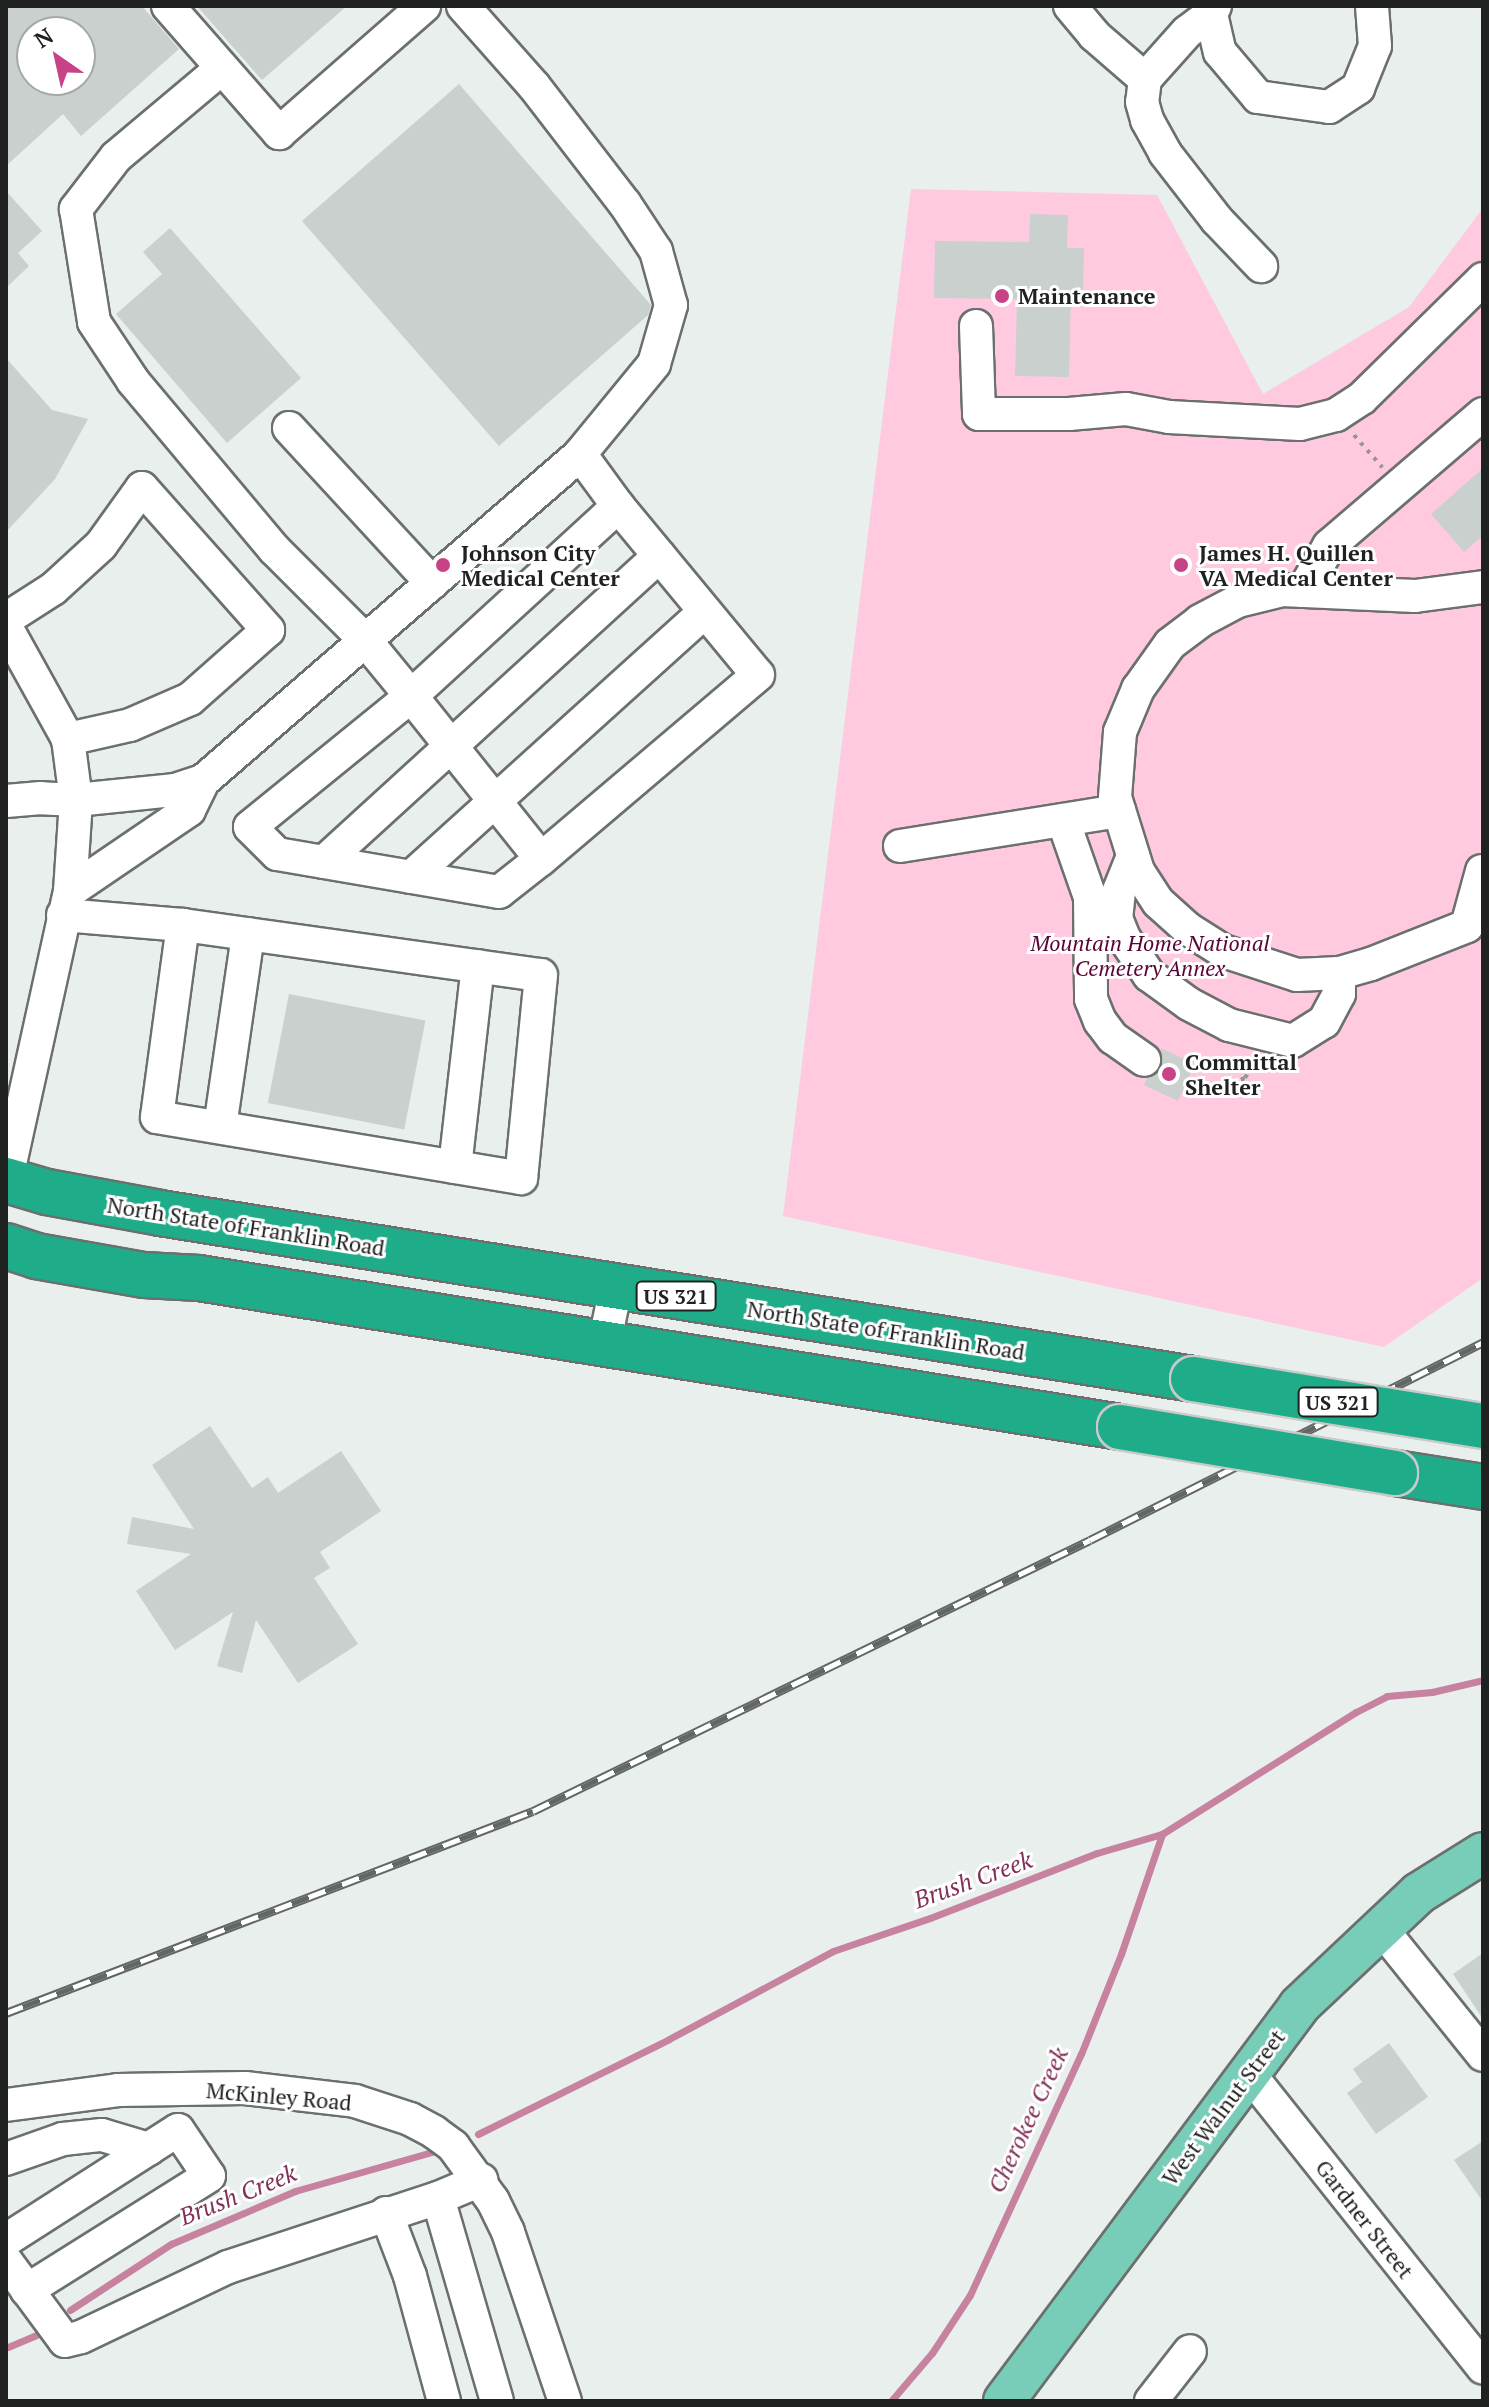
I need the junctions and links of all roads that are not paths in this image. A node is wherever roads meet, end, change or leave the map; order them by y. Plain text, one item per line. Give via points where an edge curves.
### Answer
1 (168, 6) edge
2 (424, 6) edge
3 (463, 6) edge
4 (1070, 6) edge
5 (1372, 6) edge
6 (1213, 10) edge
7 (222, 68) junction
8 (1151, 71) junction
9 (1261, 266) dead end
10 (1483, 279) edge
11 (976, 326) dead end
12 (1483, 414) edge
13 (289, 428) dead end
14 (580, 454) junction
15 (618, 506) junction
16 (659, 556) junction
17 (432, 583) junction
18 (1483, 587) edge
19 (1303, 591) junction
20 (705, 611) junction
21 (6, 619) edge
22 (6, 627) edge
23 (365, 640) junction
24 (411, 696) junction
25 (68, 739) junction
26 (451, 747) junction
27 (203, 781) junction
28 (76, 800) junction
29 (6, 801) edge
30 (496, 803) junction
31 (1119, 811) junction
32 (1063, 820) junction
33 (900, 846) dead end
34 (1133, 856) junction
35 (541, 859) junction
36 (324, 862) junction
37 (1482, 871) edge
38 (411, 877) junction
39 (67, 903) junction
40 (183, 925) junction
41 (248, 934) junction
42 (478, 966) junction
43 (1339, 973) junction
44 (1144, 1060) dead end
45 (220, 1127) junction
46 (455, 1167) junction
47 (6, 1180) edge
48 (6, 1246) edge
49 (616, 1287) junction
50 (604, 1345) junction
51 (1482, 1426) edge
52 (1483, 1487) edge
53 (1483, 1853) edge
54 (1380, 1927) junction
55 (1483, 2055) edge
56 (1247, 2071) junction
57 (6, 2105) edge
58 (149, 2149) junction
59 (6, 2159) edge
60 (481, 2180) junction
61 (438, 2198) junction
62 (386, 2213) junction
63 (6, 2240) edge
64 (6, 2261) edge
65 (27, 2290) junction
66 (1190, 2351) dead end
67 (1483, 2368) edge
68 (444, 2401) edge
69 (497, 2401) edge
70 (565, 2401) edge
71 (1004, 2401) edge
72 (1151, 2401) edge

1 - 7 street
2 - 7 street via 279,133
3 - 14 street via 534,86 625,204 656,251 671,305 654,364
4 - 8 street via 1094,35
5 - 6 street via 1375,46 1358,88 1329,107 1258,97 1220,52
6 - 8 street
7 - 23 street via 116,157 76,209 94,322 133,381 274,549
8 - 9 street via 1142,102 1165,153
10 - 11 street via 1362,398 1336,415 1300,424 1169,417 1126,409 979,414
12 - 19 street via 1329,546
13 - 17 street
14 - 15 street
14 - 17 street
15 - 16 street
15 - 24 street
16 - 20 street
16 - 26 street
17 - 23 street
18 - 19 street via 1415,596
19 - 31 street via 1282,590 1238,601 1170,644 1138,689 1120,732 1115,797
20 - 30 street
20 - 35 street via 758,675
21 - 25 street via 53,589 101,545 142,488 268,630 190,699 130,725
22 - 25 street
23 - 24 street
23 - 27 street
24 - 26 street
24 - 36 street via 250,827 277,854
25 - 28 street
26 - 30 street
26 - 36 street
27 - 28 street via 175,790
27 - 39 street via 189,810
28 - 29 street
28 - 39 street
30 - 35 street
30 - 38 street
31 - 32 street
31 - 34 street
32 - 33 street
32 - 44 street via 1090,897 1091,999 1113,1038
34 - 43 street via 1158,902 1223,951 1297,975
34 - 43 street via 1119,891 1116,918 1149,975 1189,1004 1229,1025 1293,1041 1324,1022 1339,994
35 - 38 street via 499,892
36 - 38 street
37 - 43 street via 1467,926
39 - 40 street
39 - 47 street
40 - 41 street
40 - 45 street via 157,1117
41 - 42 street
41 - 45 street
42 - 46 street
42 - 46 street via 541,975 521,1178
45 - 46 street
47 - 49 highway, North State of Franklin Road / US 321 via 160,1213
48 - 50 highway via 144,1275 199,1278
49 - 50 street
49 - 51 highway, North State of Franklin Road / US 321, bridge
50 - 52 highway, bridge
53 - 54 main road, West Walnut Street via 1419,1893
54 - 55 street
54 - 56 main road, West Walnut Street via 1299,2006
56 - 67 street, Gardner Street
56 - 71 main road, West Walnut Street
57 - 60 street, McKinley Road via 175,2088 245,2088 355,2101 434,2132
58 - 59 street via 102,2135 63,2139
58 - 63 street
58 - 65 street via 178,2130 209,2176
60 - 61 street
60 - 70 street, McKinley Road via 508,2232
61 - 62 street
61 - 69 street
62 - 65 street via 228,2267 65,2341
62 - 68 street via 410,2276
64 - 65 street
66 - 72 street

